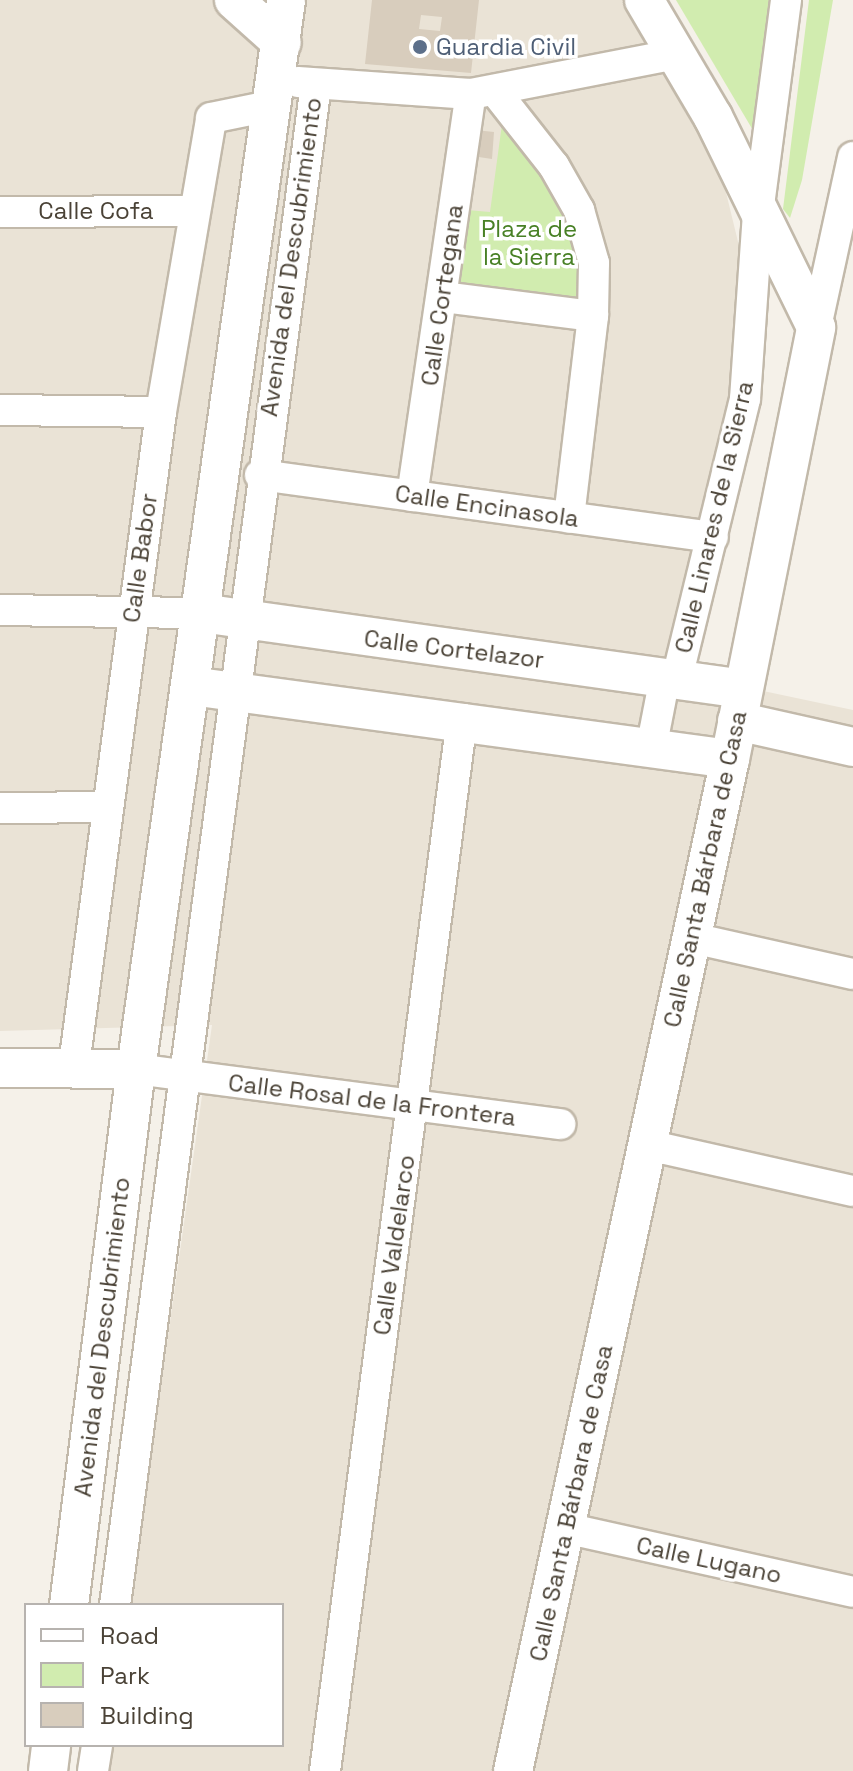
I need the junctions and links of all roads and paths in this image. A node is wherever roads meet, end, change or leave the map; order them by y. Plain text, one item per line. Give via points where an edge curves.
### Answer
1 (234, 0) edge
2 (286, 0) edge
3 (644, 0) edge
4 (786, 0) edge
5 (282, 43) junction
6 (676, 54) junction
7 (316, 84) junction
8 (276, 93) junction
9 (483, 93) junction
10 (853, 157) edge
11 (192, 211) junction
12 (0, 212) edge
13 (758, 213) junction
14 (443, 297) junction
15 (593, 316) junction
16 (816, 327) junction
17 (0, 410) edge
18 (161, 412) junction
19 (260, 475) junction
20 (412, 496) junction
21 (569, 518) junction
22 (713, 537) junction
23 (133, 609) junction
24 (0, 610) edge
25 (201, 613) junction
26 (243, 621) junction
27 (671, 677) junction
28 (191, 686) junction
29 (233, 689) junction
30 (740, 705) junction
31 (462, 719) junction
32 (652, 744) junction
33 (853, 747) edge
34 (730, 759) junction
35 (108, 807) junction
36 (0, 808) edge
37 (692, 938) junction
38 (853, 974) edge
39 (74, 1065) junction
40 (0, 1068) edge
41 (136, 1069) junction
42 (185, 1075) junction
43 (413, 1105) junction
44 (560, 1124) dead end
45 (647, 1145) junction
46 (853, 1191) edge
47 (565, 1528) junction
48 (853, 1592) edge
49 (69, 1603) edge
50 (115, 1603) edge
51 (51, 1747) edge
52 (97, 1747) edge
53 (48, 1771) edge
54 (93, 1771) edge
55 (325, 1771) edge
56 (513, 1771) edge

1 - 5 street
2 - 5 street
3 - 6 street
4 - 13 street, Calle Linares de la Sierra
5 - 8 street
6 - 9 street
6 - 13 street
7 - 8 street, Avenida del Descubrimiento
7 - 9 street
7 - 19 street, Avenida del Descubrimiento
8 - 11 street, Calle Babor via 211,118
8 - 25 street, Avenida del Descubrimiento
9 - 14 street, Calle Cortegana
9 - 15 street via 554,166 579,210 594,263
10 - 16 street
11 - 12 street, Calle Cofa
11 - 18 street, Calle Babor
13 - 16 street
13 - 22 street, Calle Linares de la Sierra via 745,399
14 - 15 street
14 - 20 street, Calle Cortegana
15 - 21 street
16 - 30 street, Calle Santa Bárbara de Casa
17 - 18 street
18 - 23 street, Calle Babor
19 - 20 street, Calle Encinasola
19 - 26 street, Avenida del Descubrimiento
20 - 21 street, Calle Encinasola
21 - 22 street, Calle Encinasola
22 - 27 street, Calle Linares de la Sierra
23 - 24 street
23 - 25 street
23 - 35 street, Calle Babor
25 - 26 street
25 - 28 street, Avenida del Descubrimiento
26 - 27 street, Calle Cortelazor
26 - 29 street, Avenida del Descubrimiento
27 - 30 street, Calle Cortelazor
27 - 32 street
28 - 29 street
28 - 41 street, Avenida del Descubrimiento
29 - 31 street
29 - 42 street, Avenida del Descubrimiento
30 - 33 street, Calle Cortelazor
30 - 34 street, Calle Santa Bárbara de Casa
31 - 32 street
31 - 43 street, Calle Valdelarco
32 - 34 street
34 - 37 street, Calle Santa Bárbara de Casa
35 - 36 street
35 - 39 street, Calle Babor
37 - 38 street
37 - 45 street, Calle Santa Bárbara de Casa
39 - 40 street
39 - 41 street
41 - 42 street
41 - 49 street, Avenida del Descubrimiento
42 - 43 street, Calle Rosal de la Frontera
42 - 50 street, Avenida del Descubrimiento
43 - 44 street, Calle Rosal de la Frontera
43 - 55 street, Calle Valdelarco
45 - 46 street
45 - 47 street, Calle Santa Bárbara de Casa
47 - 48 street, Calle Lugano
47 - 56 street, Calle Santa Bárbara de Casa
51 - 53 street
52 - 54 street

